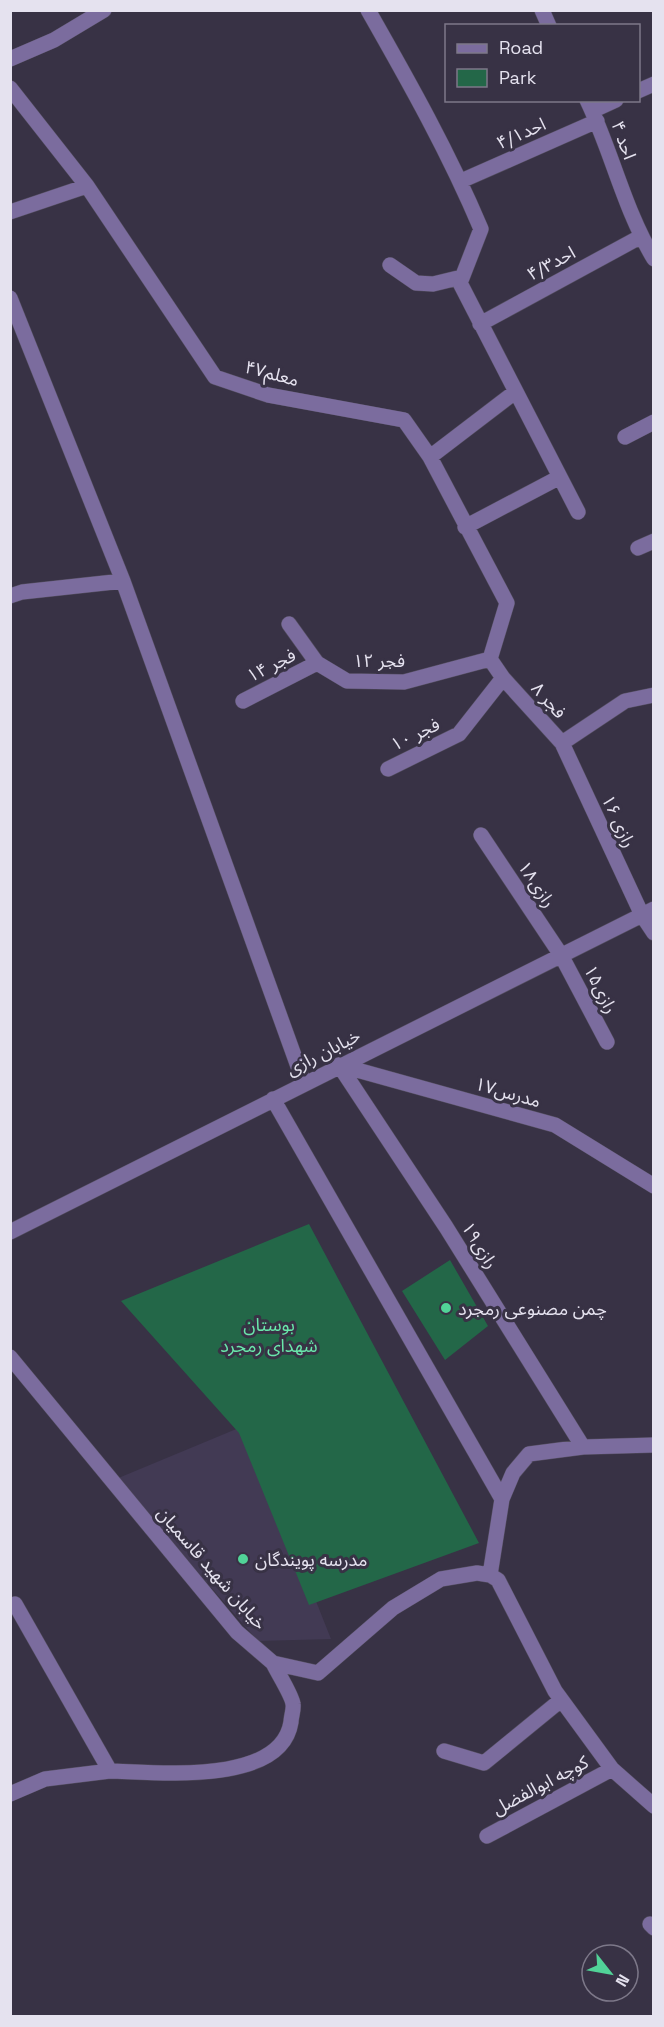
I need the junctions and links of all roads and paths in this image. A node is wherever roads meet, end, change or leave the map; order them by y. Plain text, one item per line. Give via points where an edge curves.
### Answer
1 (104, 10) edge
2 (368, 10) edge
3 (542, 10) edge
4 (548, 24) edge
5 (10, 59) edge
6 (654, 84) edge
7 (10, 88) edge
8 (640, 91) edge
9 (612, 102) edge
10 (592, 111) edge
11 (461, 181) junction
12 (87, 186) junction
13 (10, 212) edge
14 (640, 237) junction
15 (654, 259) edge
16 (390, 265) dead end
17 (462, 277) junction
18 (10, 298) edge
19 (480, 324) junction
20 (515, 392) junction
21 (654, 422) edge
22 (625, 438) dead end
23 (430, 457) junction
24 (560, 477) junction
25 (578, 512) dead end
26 (465, 527) junction
27 (654, 541) edge
28 (638, 548) dead end
29 (123, 581) junction
30 (10, 596) edge
31 (289, 624) dead end
32 (490, 659) junction
33 (317, 663) junction
34 (503, 678) junction
35 (651, 695) edge
36 (243, 701) dead end
37 (562, 743) junction
38 (388, 770) dead end
39 (481, 836) dead end
40 (648, 912) edge
41 (654, 933) edge
42 (561, 955) junction
43 (607, 1042) dead end
44 (339, 1065) junction
45 (304, 1083) junction
46 (273, 1099) junction
47 (654, 1186) edge
48 (10, 1232) edge
49 (10, 1357) edge
50 (654, 1445) edge
51 (583, 1447) junction
52 (502, 1498) junction
53 (490, 1575) junction
54 (15, 1604) dead end
55 (273, 1663) junction
56 (561, 1700) junction
57 (444, 1750) dead end
58 (612, 1769) junction
59 (110, 1771) junction
60 (10, 1794) edge
61 (654, 1806) edge
62 (487, 1836) dead end

1 - 5 street via 54,40
2 - 11 street
3 - 4 street
6 - 8 street
7 - 12 street, معلم۴۷
9 - 10 street, احد۴/۱
10 - 11 street, احد۴/۱
10 - 14 street, احد ۴
11 - 17 street via 481,229
12 - 13 street
12 - 23 street, معلم۴۷ via 215,377 268,395 404,420
14 - 15 street, احد ۴
14 - 19 street, احد۴/۳
16 - 17 street via 416,283 433,284
17 - 19 street via 460,284
18 - 29 street
19 - 20 street
20 - 23 street
20 - 24 street
21 - 22 street
23 - 26 street, معلم۴۷
24 - 25 street
24 - 26 street
26 - 32 street, معلم۴۷ via 507,603
27 - 28 street
29 - 30 street
29 - 45 street
31 - 33 street, فجر ۱۲
32 - 33 street, فجر ۱۲ via 404,682 347,681
32 - 34 street, فجر ۸
33 - 36 street, فجر ۱۴
34 - 37 street, فجر ۸
34 - 38 street, فجر ۱۰ via 459,734
35 - 37 street, فجر ۸ via 625,701
37 - 40 street, رازی ۱۶
39 - 42 street, رازی۱۸
40 - 41 street, رازی ۱۶
40 - 42 street, خیابان رازی
42 - 43 street, رازی۱۵
42 - 44 street, خیابان رازی
44 - 45 street, خیابان رازی
44 - 47 street, مدرس۱۷ via 555,1125
44 - 51 street, رازی۱۹
45 - 46 street, خیابان رازی
46 - 48 street, خیابان رازی
46 - 52 street
49 - 55 street, خیابان شهید قاسمیان via 237,1632
50 - 51 street
51 - 52 street via 529,1454 513,1473
52 - 53 street
53 - 55 street, خیابان شهید قاسمیان via 477,1573 441,1579 393,1608 318,1673
53 - 56 street via 498,1580
54 - 59 street
55 - 59 street via 294,1704 289,1733 270,1755 244,1766 191,1773
56 - 57 street via 484,1763
56 - 58 street
58 - 61 street
58 - 62 street, کوچه ابوالفضل
59 - 60 street via 45,1779

